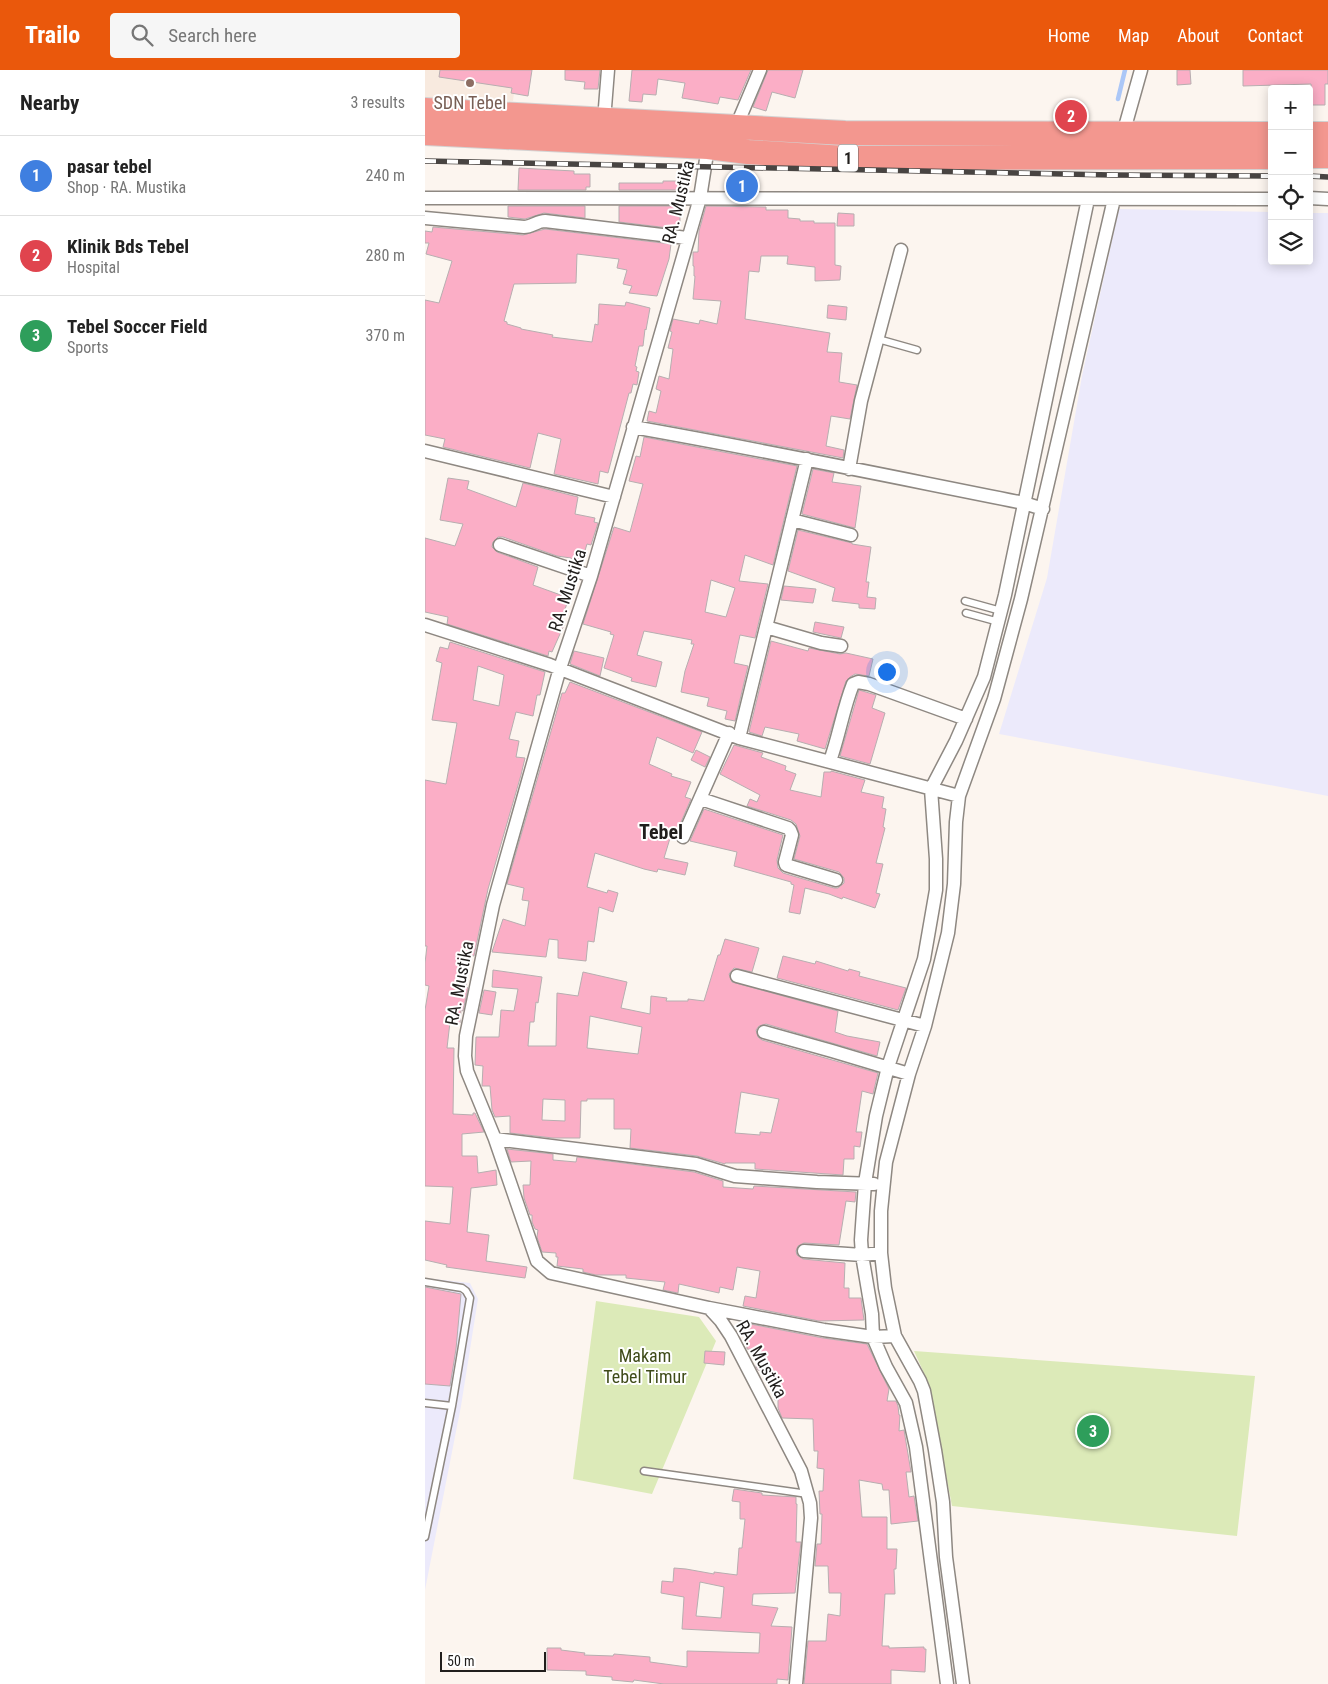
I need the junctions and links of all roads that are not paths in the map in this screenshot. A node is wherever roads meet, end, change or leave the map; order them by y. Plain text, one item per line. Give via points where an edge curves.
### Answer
1 (608, 70) edge
2 (760, 70) edge
3 (1141, 70) edge
4 (425, 110) edge
5 (604, 120) junction
6 (736, 127) junction
7 (425, 133) edge
8 (1123, 134) junction
9 (1268, 134) edge
10 (1313, 134) edge
11 (1328, 134) edge
12 (708, 146) junction
13 (1268, 156) edge
14 (1313, 156) edge
15 (1328, 156) edge
16 (425, 198) edge
17 (700, 198) junction
18 (1268, 198) edge
19 (1313, 198) edge
20 (1101, 199) junction
21 (1328, 199) edge
22 (425, 218) edge
23 (687, 238) junction
24 (901, 250) dead end
25 (878, 339) junction
26 (917, 350) dead end
27 (633, 427) junction
28 (425, 451) edge
29 (807, 458) junction
30 (849, 469) junction
31 (614, 497) junction
32 (1034, 506) junction
33 (792, 520) junction
34 (851, 535) dead end
35 (500, 545) dead end
36 (591, 576) junction
37 (965, 601) dead end
38 (966, 613) dead end
39 (1000, 617) junction
40 (425, 625) edge
41 (766, 627) junction
42 (841, 646) dead end
43 (560, 668) junction
44 (966, 720) junction
45 (734, 736) junction
46 (830, 762) junction
47 (934, 790) junction
48 (955, 795) junction
49 (701, 799) junction
50 (683, 837) dead end
51 (836, 880) dead end
52 (737, 976) dead end
53 (915, 1024) junction
54 (764, 1032) dead end
55 (890, 1068) junction
56 (907, 1074) junction
57 (495, 1139) junction
58 (875, 1184) junction
59 (804, 1251) dead end
60 (871, 1254) junction
61 (425, 1282) edge
62 (709, 1308) junction
63 (883, 1336) junction
64 (425, 1403) edge
65 (452, 1406) junction
66 (926, 1452) junction
67 (644, 1471) dead end
68 (808, 1494) junction
69 (425, 1537) edge
70 (795, 1684) edge
71 (947, 1684) edge
72 (963, 1684) edge

1 - 5 street
2 - 6 street
3 - 8 street
4 - 5 highway, 1
5 - 6 highway, 1
6 - 8 highway, 1 via 845,133
7 - 12 highway, 1
8 - 9 highway, 1
10 - 11 highway
12 - 13 highway, 1 via 844,158
12 - 17 street, RA. Mustika
14 - 15 highway
16 - 17 street
17 - 20 street
17 - 23 street, RA. Mustika
18 - 20 street
19 - 21 street
20 - 32 street
20 - 32 street
22 - 23 street via 524,227 545,220
23 - 27 street, RA. Mustika
24 - 25 street
25 - 26 lane
25 - 30 street via 861,401
27 - 29 street
27 - 31 street, RA. Mustika
28 - 31 street
29 - 30 street
29 - 33 street
30 - 32 street
31 - 36 street, RA. Mustika
32 - 39 street
32 - 48 street via 994,699
33 - 34 street
33 - 41 street
35 - 36 street
36 - 43 street, RA. Mustika
37 - 39 lane
38 - 39 lane
39 - 44 street via 984,677
40 - 43 street
41 - 42 street
41 - 45 street
43 - 45 street
43 - 57 street, RA. Mustika via 493,905 466,1036 467,1071
44 - 46 street via 856,682 845,703
44 - 47 street
45 - 46 street
45 - 49 street
46 - 47 street
47 - 48 street
47 - 53 street via 936,890
48 - 53 street via 954,884 948,933
49 - 50 street
49 - 51 street via 791,830 786,865
52 - 53 street
53 - 55 street
53 - 56 street
54 - 55 street
55 - 56 street
55 - 58 street via 875,1116
56 - 58 street via 886,1162
57 - 58 street via 696,1164 735,1176
57 - 62 street, RA. Mustika via 537,1261 547,1271
58 - 60 street
58 - 60 street via 881,1211
59 - 60 street
60 - 63 street via 872,1314
60 - 63 street via 885,1288
61 - 65 lane via 462,1288 470,1298
62 - 63 street via 824,1330
62 - 68 street, RA. Mustika via 731,1336 801,1471
63 - 66 street via 887,1367
63 - 66 street via 920,1381 924,1391
64 - 65 lane
65 - 69 lane
66 - 71 street
66 - 72 street via 943,1502 946,1557
67 - 68 lane
68 - 70 street, RA. Mustika via 811,1518

